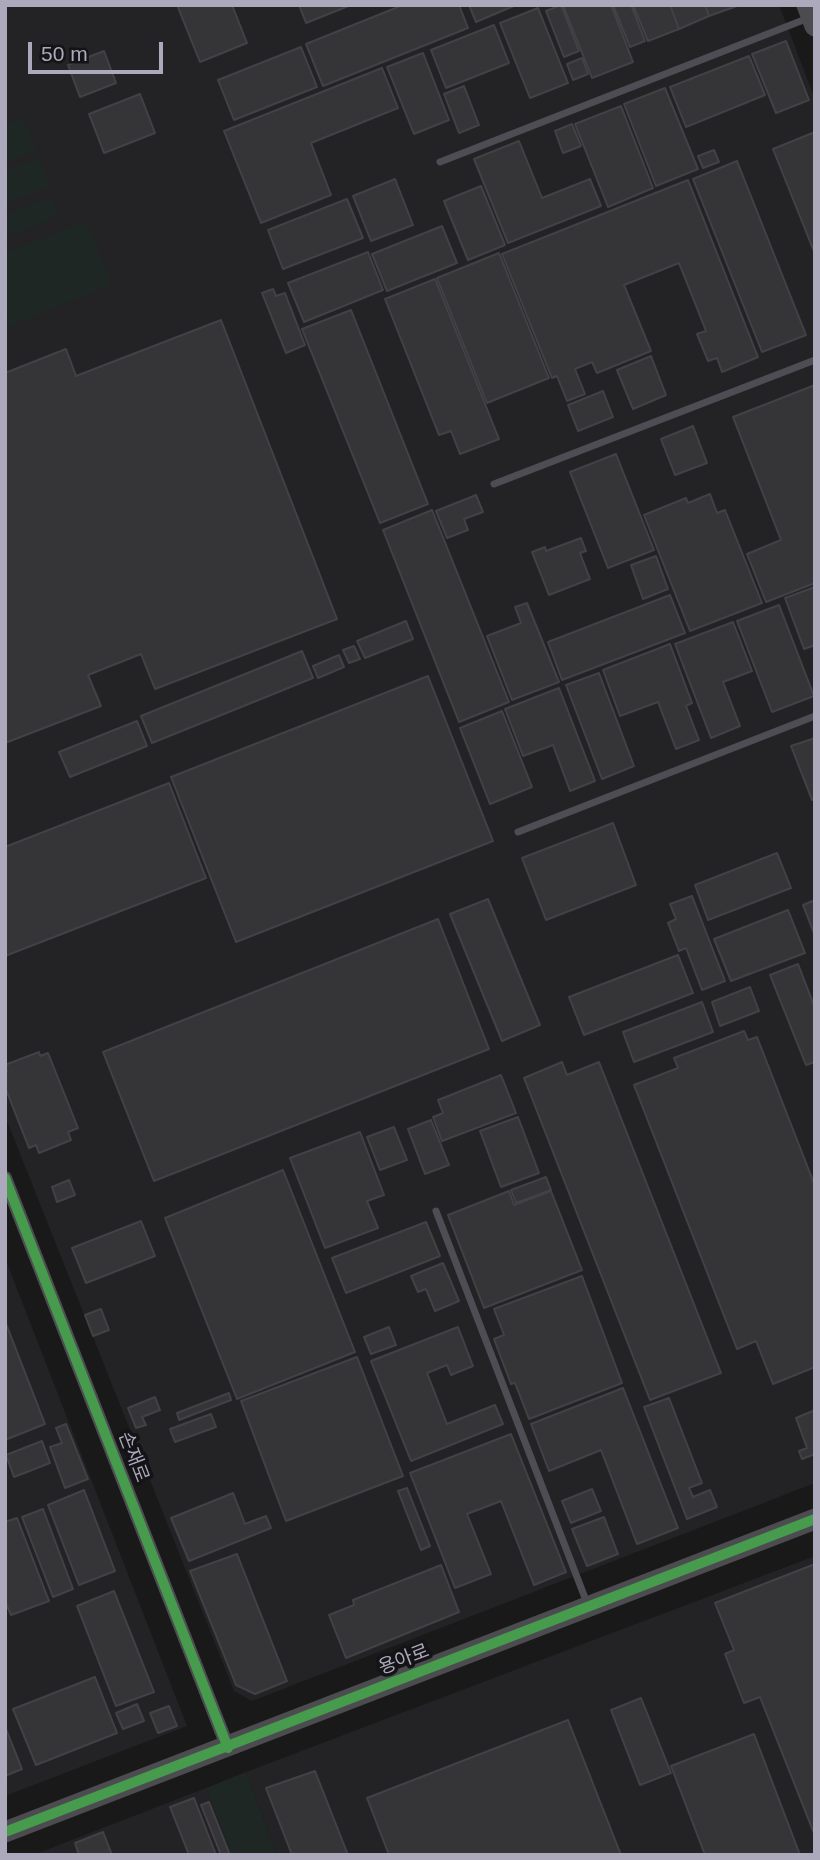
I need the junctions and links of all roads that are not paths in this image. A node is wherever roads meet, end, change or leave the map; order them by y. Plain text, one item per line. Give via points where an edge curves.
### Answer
1 (811, 16) edge
2 (440, 162) dead end
3 (815, 360) edge
4 (494, 484) dead end
5 (815, 716) edge
6 (518, 832) dead end
7 (5, 1178) edge
8 (436, 1211) dead end
9 (815, 1519) edge
10 (589, 1607) junction
11 (228, 1748) junction
12 (5, 1832) edge

1 - 2 lane
3 - 4 lane
5 - 6 lane
7 - 11 street, 손재로
8 - 10 lane
9 - 10 street, 용아로
10 - 11 street, 용아로
11 - 12 street, 용아로

